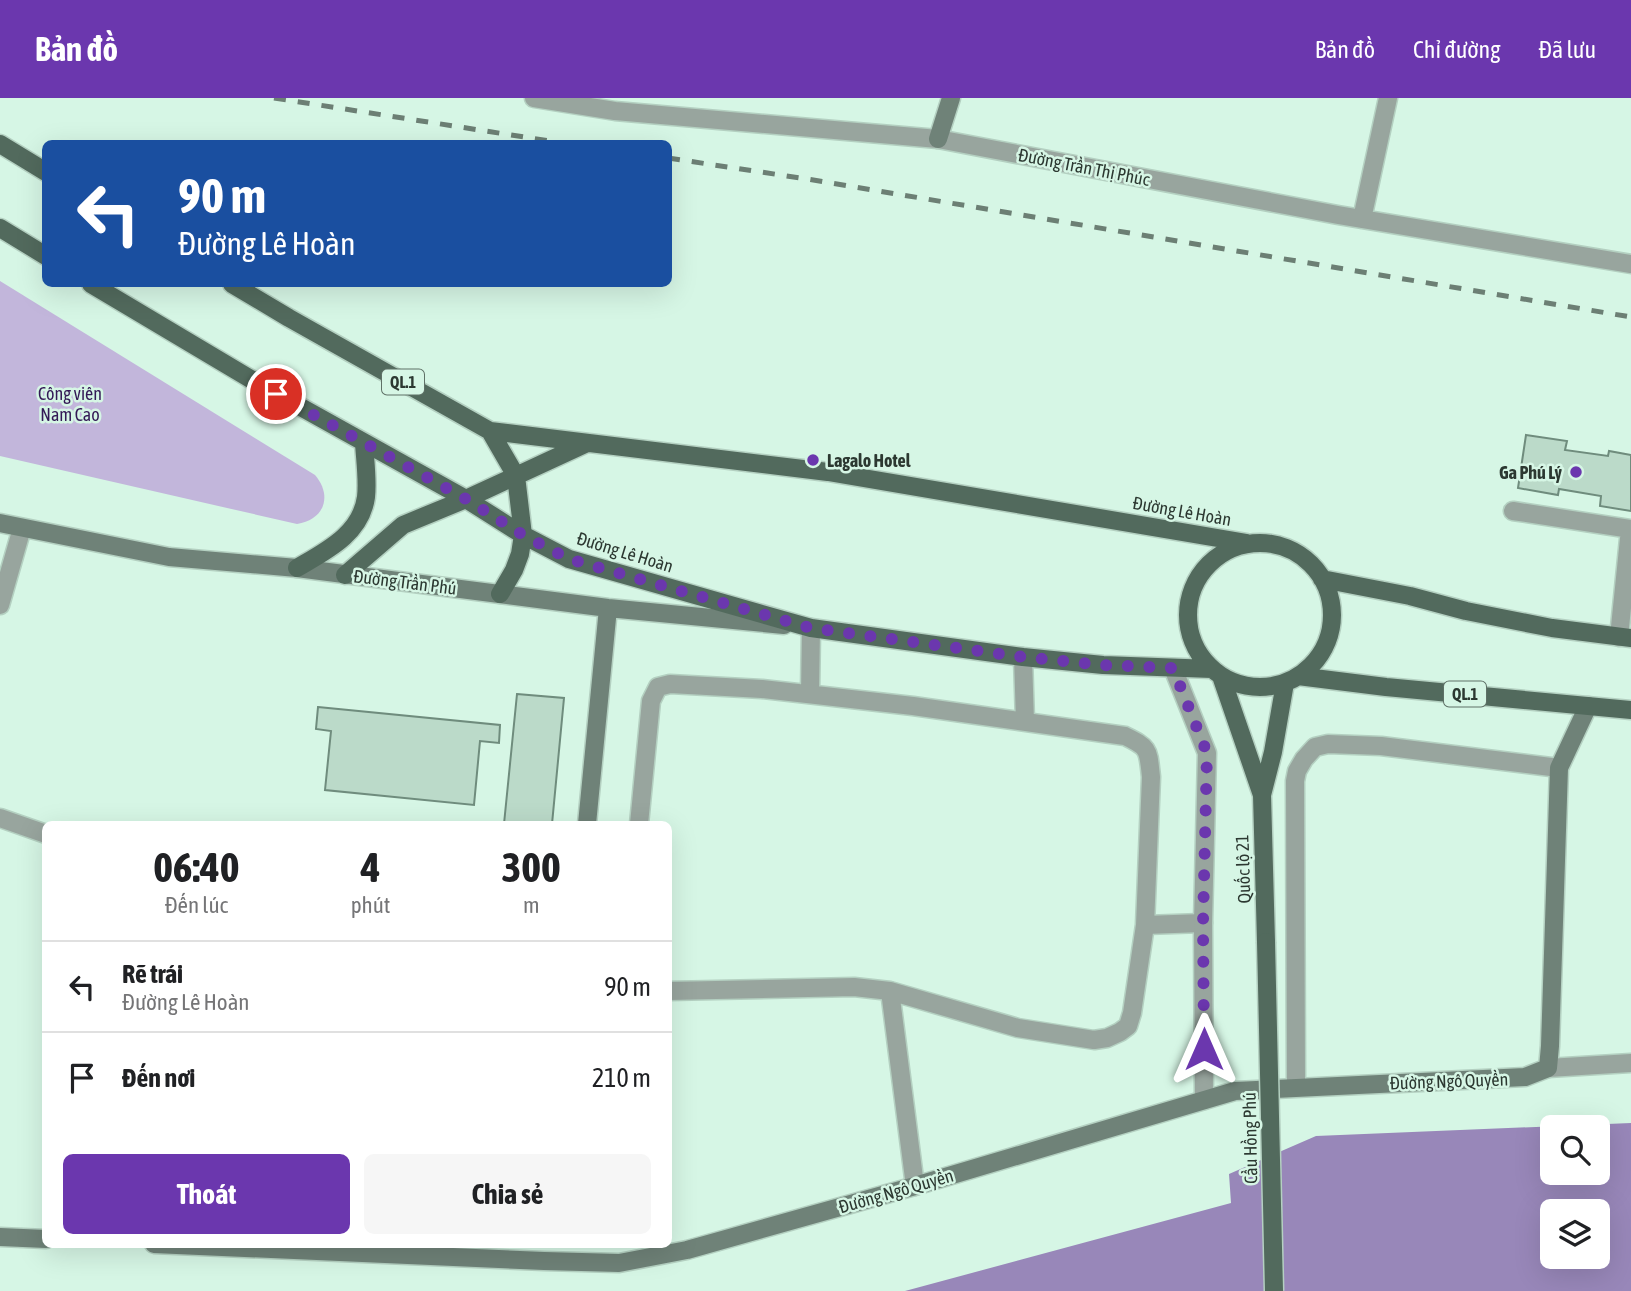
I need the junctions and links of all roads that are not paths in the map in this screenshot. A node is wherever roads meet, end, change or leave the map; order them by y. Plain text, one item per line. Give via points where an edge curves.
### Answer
1 (534, 98) edge
2 (951, 98) edge
3 (1388, 98) edge
4 (938, 139) junction
5 (0, 144) edge
6 (42, 170) edge
7 (1362, 219) junction
8 (0, 228) edge
9 (42, 254) edge
10 (1631, 264) edge
11 (96, 287) edge
12 (237, 287) edge
13 (490, 431) junction
14 (364, 443) junction
15 (587, 443) junction
16 (516, 476) junction
17 (466, 499) junction
18 (1513, 511) dead end
19 (0, 523) edge
20 (22, 528) junction
21 (1631, 529) edge
22 (523, 535) junction
23 (1247, 543) junction
24 (297, 568) junction
25 (345, 575) junction
26 (1322, 579) junction
27 (500, 594) junction
28 (0, 605) edge
29 (608, 608) junction
30 (811, 628) junction
31 (1625, 637) edge
32 (1023, 657) junction
33 (1173, 668) junction
34 (1217, 673) junction
35 (1292, 679) junction
36 (810, 694) junction
37 (1587, 706) junction
38 (1631, 710) edge
39 (1025, 722) junction
40 (1559, 768) junction
41 (1262, 795) junction
42 (0, 818) edge
43 (587, 821) edge
44 (639, 821) edge
45 (42, 833) edge
46 (1203, 923) junction
47 (1145, 925) junction
48 (1266, 942) joint
49 (672, 991) edge
50 (890, 991) junction
51 (1631, 1063) edge
52 (1548, 1068) junction
53 (1296, 1087) junction
54 (1204, 1100) junction
55 (915, 1186) junction
56 (0, 1237) edge
57 (42, 1240) edge
58 (328, 1248) edge
59 (371, 1249) edge
60 (545, 1253) edge
61 (1274, 1291) edge

1 - 4 street, Đường Trần Thị Phúc via 615,111
2 - 4 street
3 - 7 street
4 - 7 street, Đường Trần Thị Phúc
5 - 6 main road
7 - 10 street, Đường Trần Thị Phúc
8 - 9 main road
11 - 14 main road, Đường Lê Hoàn
12 - 13 main road, Đường Lê Hoàn / QL.1
13 - 15 main road, Đường Lê Hoàn / QL.1
13 - 16 main road
14 - 17 main road, Đường Lê Hoàn
14 - 24 main road via 366,497 361,518 341,541
15 - 16 main road
15 - 23 main road, Đường Lê Hoàn / QL.1 via 828,472
16 - 17 main road
16 - 22 main road
17 - 22 main road, Đường Lê Hoàn
17 - 25 main road via 403,525
18 - 21 street
19 - 20 street, Đường Trần Phú
20 - 24 street, Đường Trần Phú via 169,557
20 - 28 street
21 - 31 street
22 - 27 main road via 517,562
22 - 30 main road, Đường Lê Hoàn via 569,559
23 - 26 main road via 1291,549 1309,561
23 - 34 main road via 1207,565 1188,606 1189,629 1197,651
24 - 25 street, Đường Trần Phú
25 - 27 street, Đường Trần Phú
26 - 31 main road via 1515,621
26 - 35 main road via 1331,599 1326,643 1315,661
27 - 29 street, Đường Trần Phú
29 - 30 street, Đường Trần Phú
29 - 43 street
30 - 32 main road, Đường Lê Hoàn
30 - 36 street
32 - 33 main road, Đường Lê Hoàn
32 - 39 street
33 - 34 main road, Đường Lê Hoàn
33 - 46 street via 1207,753
34 - 35 main road via 1234,683 1259,687
34 - 41 main road, Quốc lộ 21
35 - 37 main road, QL.1
35 - 41 main road, Quốc lộ 21
36 - 39 street
36 - 44 street via 670,684 658,687 651,701
37 - 38 main road, QL.1
37 - 40 street
39 - 47 street via 1125,736 1142,744 1149,755
40 - 52 street
40 - 53 street via 1341,744 1315,747 1304,759 1295,781
41 - 48 main road, Quốc lộ 21
42 - 45 street
46 - 47 street
46 - 54 street
47 - 50 street via 1128,1026 1107,1038 1018,1028
48 - 61 main road, Cầu Hồng Phú, bridge
49 - 50 street via 854,987
50 - 55 street
51 - 52 street, Đường Ngô Quyền
52 - 53 street, Đường Ngô Quyền via 1525,1077
53 - 54 street, Đường Ngô Quyền via 1235,1091
54 - 55 street, Đường Ngô Quyền
55 - 60 street, Đường Ngô Quyền via 687,1250 619,1263
56 - 57 street
58 - 59 street, Đường Ngô Quyền
59 - 60 street, Đường Ngô Quyền

